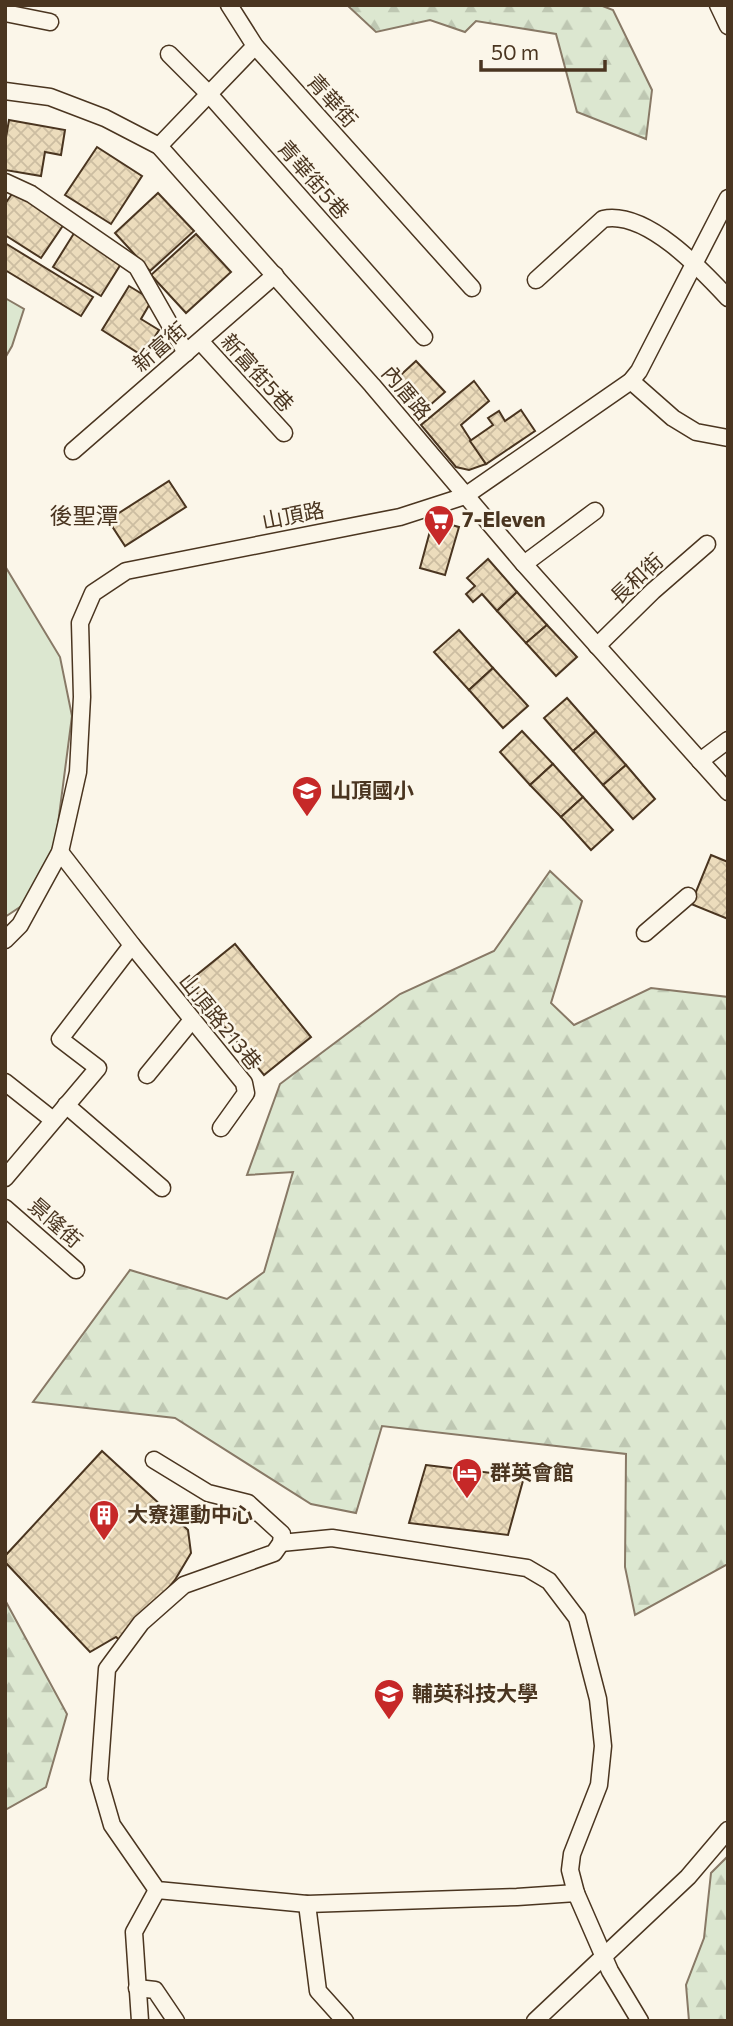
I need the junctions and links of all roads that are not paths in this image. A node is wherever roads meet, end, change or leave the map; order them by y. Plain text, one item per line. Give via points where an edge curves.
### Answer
1 (229, 5) edge
2 (718, 5) edge
3 (5, 13) edge
4 (50, 22) dead end
5 (728, 26) edge
6 (255, 46) junction
7 (169, 54) dead end
8 (5, 91) edge
9 (208, 93) junction
10 (159, 146) junction
11 (5, 182) edge
12 (728, 198) edge
13 (694, 262) junction
14 (275, 275) junction
15 (536, 280) dead end
16 (472, 288) dead end
17 (728, 298) edge
18 (424, 337) dead end
19 (200, 341) junction
20 (186, 353) junction
21 (631, 381) junction
22 (284, 433) dead end
23 (728, 438) edge
24 (73, 451) dead end
25 (465, 496) junction
26 (595, 511) dead end
27 (707, 544) dead end
28 (524, 564) junction
29 (597, 646) junction
30 (728, 740) edge
31 (700, 761) junction
32 (728, 792) edge
33 (60, 852) junction
34 (688, 896) dead end
35 (645, 933) dead end
36 (5, 940) edge
37 (132, 945) junction
38 (191, 1020) junction
39 (147, 1075) dead end
40 (5, 1082) edge
41 (66, 1105) junction
42 (53, 1120) junction
43 (221, 1128) dead end
44 (5, 1178) edge
45 (162, 1188) dead end
46 (5, 1208) edge
47 (76, 1270) dead end
48 (154, 1460) dead end
49 (281, 1543) junction
50 (728, 1830) edge
51 (157, 1890) junction
52 (576, 1893) junction
53 (307, 1904) junction
54 (603, 1955) junction
55 (137, 1988) junction
56 (139, 2021) edge
57 (176, 2021) edge
58 (345, 2021) edge
59 (535, 2021) edge
60 (640, 2021) edge

1 - 6 street, 青華街
2 - 5 street
3 - 4 street
6 - 9 street
6 - 16 street, 青華街
7 - 9 street, 青華街5巷
8 - 10 street, 內厝路 via 50,97 106,118
9 - 10 street
9 - 18 street, 青華街5巷
10 - 14 street, 內厝路
11 - 20 street via 31,194 137,267
12 - 13 street, 山頂路
13 - 15 street via 649,231 611,217 603,219
13 - 17 street
13 - 21 street, 山頂路
14 - 19 street, 新富街
14 - 25 street, 內厝路
19 - 20 street, 新富街
19 - 22 street, 新富街5巷
20 - 24 street, 新富街
21 - 23 street via 696,432
21 - 25 street, 山頂路
25 - 28 street, 內厝路
25 - 33 street, 山頂路 via 400,517 126,571 93,593 80,623 78,772
26 - 28 street
27 - 29 street, 長和街
28 - 29 street, 內厝路
29 - 31 street, 內厝路
30 - 31 street
31 - 32 street, 內厝路
33 - 36 street, 山頂路 via 20,925
33 - 37 street, 山頂路213巷
34 - 35 street
37 - 38 street, 山頂路213巷
37 - 41 street via 60,1039 98,1068
38 - 39 street
38 - 43 street, 山頂路213巷 via 247,1090
40 - 42 street
41 - 42 street
41 - 45 street
42 - 44 street
46 - 47 street, 景隆街
48 - 49 street via 208,1493 248,1503 282,1534
49 - 51 street via 274,1553 184,1585 141,1623 107,1669 99,1780 112,1825
49 - 52 street via 332,1538 527,1568 549,1581 577,1618 598,1699 603,1746 599,1786 572,1854 570,1870
50 - 54 street via 688,1877
51 - 53 street
51 - 55 street via 134,1932
52 - 53 street
52 - 54 street
53 - 58 street via 318,1991
54 - 59 street
54 - 60 street
55 - 56 street
55 - 57 street via 155,1990

